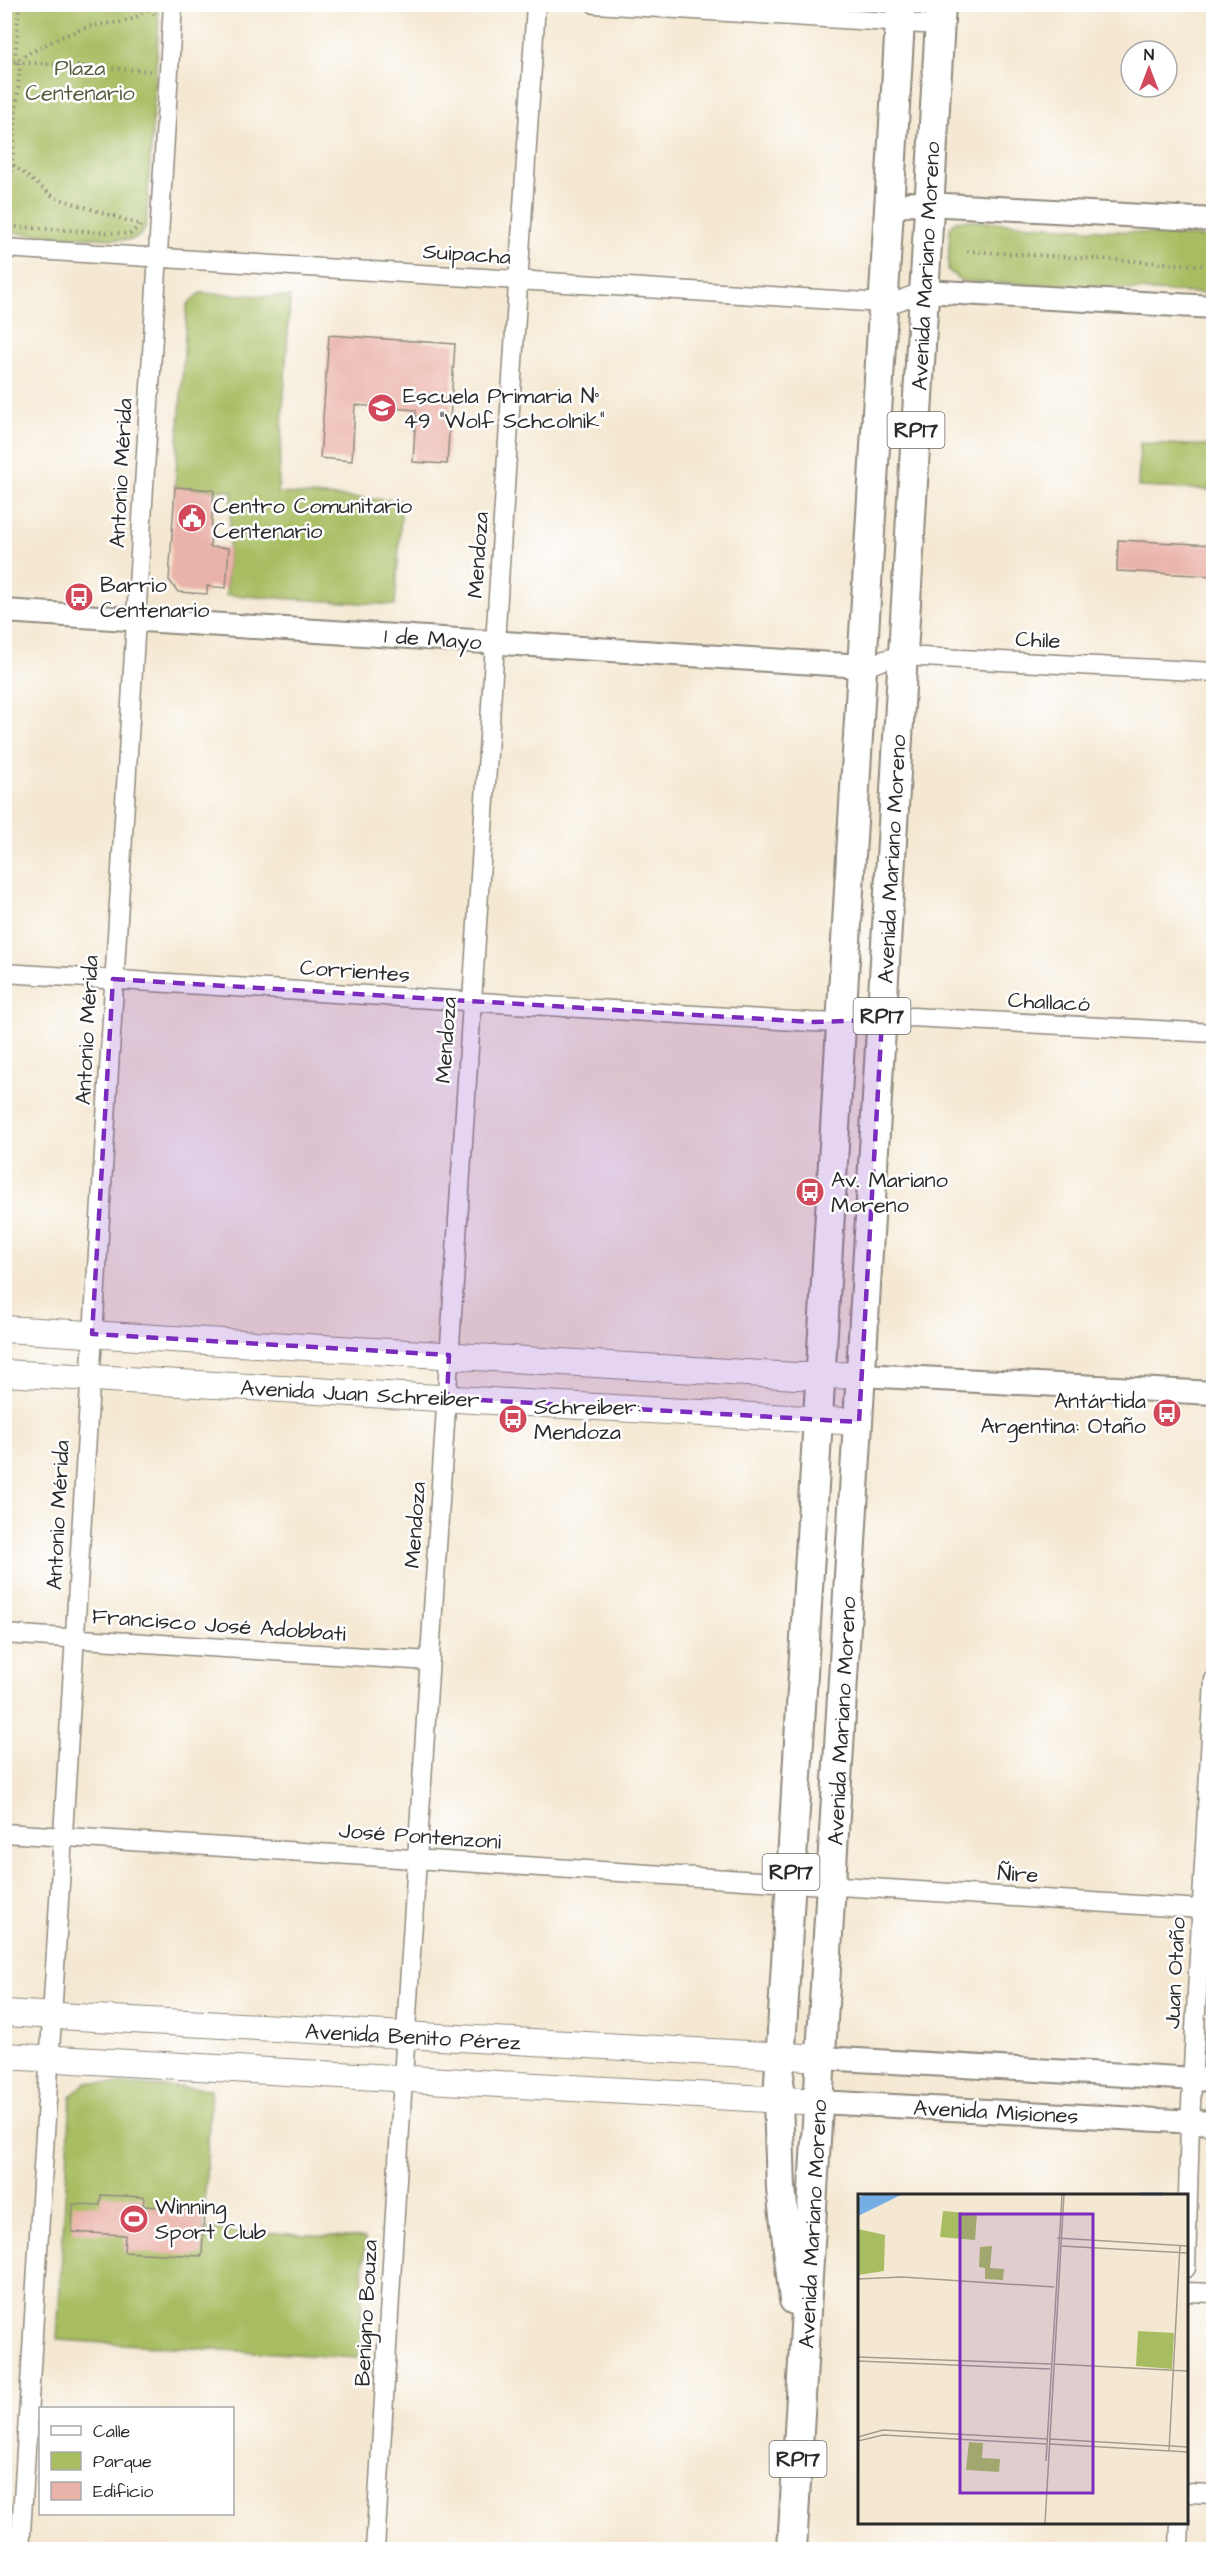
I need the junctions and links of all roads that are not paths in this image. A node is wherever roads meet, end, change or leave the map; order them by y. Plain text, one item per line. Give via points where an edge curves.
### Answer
1 (172, 4) edge
2 (536, 4) edge
3 (595, 4) edge
4 (900, 14) edge
5 (940, 15) edge
6 (929, 204) junction
7 (1214, 220) edge
8 (888, 221) junction
9 (4, 248) edge
10 (157, 258) junction
11 (519, 280) junction
12 (924, 291) junction
13 (883, 303) junction
14 (1214, 307) edge
15 (4, 611) edge
16 (135, 620) junction
17 (495, 642) junction
18 (903, 656) junction
19 (862, 666) junction
20 (1214, 672) edge
21 (4, 972) edge
22 (113, 979) junction
23 (472, 1001) junction
24 (882, 1020) junction
25 (841, 1023) junction
26 (1214, 1034) edge
27 (4, 1329) edge
28 (92, 1334) junction
29 (449, 1355) junction
30 (4, 1373) edge
31 (820, 1375) junction
32 (861, 1375) junction
33 (89, 1378) junction
34 (1214, 1394) edge
35 (447, 1398) junction
36 (818, 1419) junction
37 (859, 1422) junction
38 (4, 1634) edge
39 (74, 1638) junction
40 (430, 1661) junction
41 (1214, 1680) edge
42 (1211, 1758) edge
43 (4, 1833) edge
44 (62, 1837) junction
45 (417, 1859) junction
46 (790, 1883) junction
47 (832, 1886) junction
48 (1202, 1909) junction
49 (4, 2013) edge
50 (51, 2016) junction
51 (406, 2035) junction
52 (4, 2056) edge
53 (780, 2056) junction
54 (822, 2058) junction
55 (48, 2059) junction
56 (403, 2079) junction
57 (1203, 2080) edge
58 (778, 2099) junction
59 (819, 2102) junction
60 (1190, 2122) junction
61 (1214, 2123) edge
62 (1188, 2195) edge
63 (1188, 2292) edge
64 (1214, 2293) edge
65 (803, 2368) junction
66 (1188, 2493) edge
67 (1214, 2494) edge
68 (1180, 2524) edge
69 (20, 2550) edge
70 (375, 2550) edge
71 (792, 2550) edge
72 (1179, 2550) edge

1 - 10 street, Antonio Mérida
2 - 11 street, Mendoza
3 - 4 street
4 - 5 street
4 - 8 main road, Avenida Mariano Moreno / RP17
5 - 6 main road, Avenida Mariano Moreno / RP17
6 - 7 street
6 - 8 street via 900,206
6 - 12 main road, Avenida Mariano Moreno / RP17
8 - 13 main road, Avenida Mariano Moreno / RP17
9 - 10 street, Suipacha
10 - 11 street, Suipacha
10 - 16 street, Antonio Mérida
11 - 13 street, Suipacha
11 - 17 street, Mendoza
12 - 13 street, Suipacha
12 - 14 street
12 - 18 main road, Avenida Mariano Moreno / RP17
13 - 19 main road, Avenida Mariano Moreno / RP17
15 - 16 street, 1 de Mayo
16 - 17 street, 1 de Mayo
16 - 22 street, Antonio Mérida
17 - 19 street, 1 de Mayo
17 - 23 street, Mendoza
18 - 19 street, Chile
18 - 20 street, Chile
18 - 24 main road, Avenida Mariano Moreno / RP17
19 - 25 main road, Avenida Mariano Moreno / RP17
21 - 22 street, Corrientes
22 - 23 street, Corrientes
22 - 28 street, Antonio Mérida
23 - 25 street, Corrientes
23 - 29 street, Mendoza
24 - 25 street, Corrientes
24 - 26 street, Challacó via 912,1017
24 - 32 main road, Avenida Mariano Moreno / RP17
25 - 31 main road, Avenida Mariano Moreno / RP17
27 - 28 main road, Avenida Juan Schreiber
28 - 29 main road, Avenida Juan Schreiber
28 - 33 street, Antonio Mérida
29 - 31 main road, Avenida Juan Schreiber
29 - 35 street, Mendoza
30 - 33 main road, Avenida Juan Schreiber
31 - 32 main road, Avenida Juan Schreiber
31 - 36 main road, Avenida Mariano Moreno / RP17
32 - 34 street
32 - 37 main road, Avenida Mariano Moreno / RP17
33 - 35 main road, Avenida Juan Schreiber
33 - 39 street, Antonio Mérida
35 - 36 main road, Avenida Juan Schreiber
35 - 40 street, Mendoza
36 - 37 main road, Avenida Juan Schreiber
36 - 46 main road, Avenida Mariano Moreno / RP17
37 - 47 main road, Avenida Mariano Moreno / RP17
38 - 39 street, Francisco José Adobbati
39 - 40 street, Francisco José Adobbati
39 - 44 street, Antonio Mérida
40 - 45 street, Mendoza
41 - 42 street, Juan Otaño
42 - 48 street, Juan Otaño
43 - 44 street, José Pontenzoni
44 - 45 street, José Pontenzoni
44 - 50 street, Antonio Mérida
45 - 46 street, José Pontenzoni
45 - 51 street, Mendoza
46 - 47 street, José Pontenzoni
46 - 53 main road, Avenida Mariano Moreno / RP17
47 - 48 street, Ñire
47 - 54 main road, Avenida Mariano Moreno / RP17
48 - 57 street, Juan Otaño
49 - 50 main road, Avenida Benito Pérez
50 - 51 main road, Avenida Benito Pérez
50 - 55 street, Antonio Mérida
51 - 53 main road, Avenida Benito Pérez
51 - 56 street, Mendoza
52 - 55 main road, Avenida Benito Pérez
53 - 54 main road, Avenida Benito Pérez
53 - 58 main road, Avenida Mariano Moreno / RP17
54 - 57 street, Avenida Misiones
54 - 59 main road, Avenida Mariano Moreno / RP17
55 - 56 main road, Avenida Benito Pérez
55 - 69 street, Antonio Mérida
56 - 58 main road, Avenida Benito Pérez
56 - 70 street, Benigno Bouza
57 - 60 street, Juan Otaño
58 - 59 main road, Avenida Misiones
58 - 65 main road, Avenida Mariano Moreno / RP17 via 782,2209
59 - 60 street, Avenida Misiones
59 - 65 main road, Avenida Mariano Moreno / RP17
60 - 61 street, Avenida Misiones
60 - 62 street, Juan Otaño
63 - 64 street
65 - 71 main road, RP17
66 - 67 street
68 - 72 street

